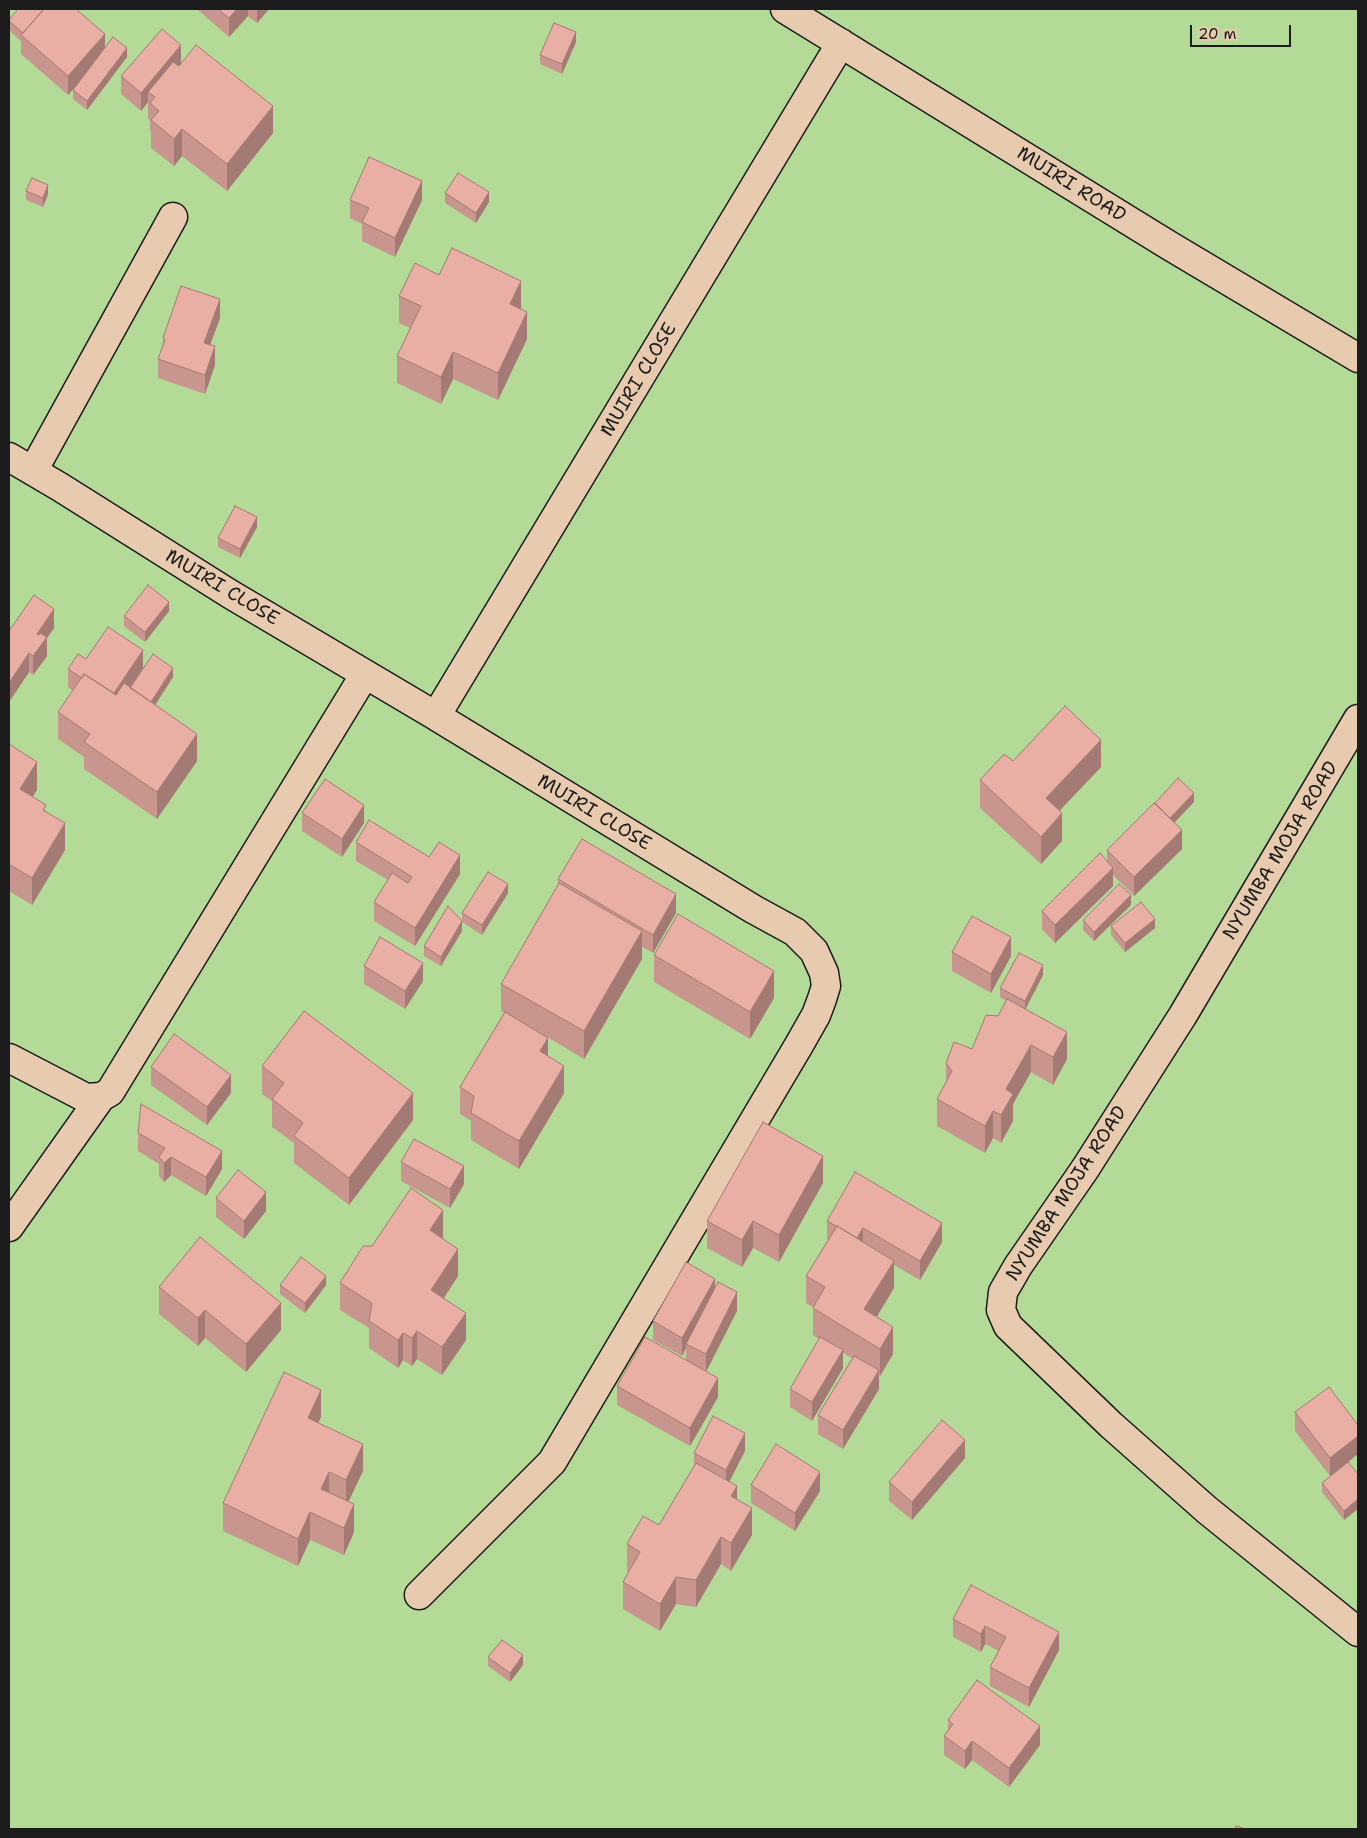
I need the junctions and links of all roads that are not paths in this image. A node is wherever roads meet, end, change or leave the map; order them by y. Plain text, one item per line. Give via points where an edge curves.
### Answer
1 (785, 9) edge
2 (841, 43) junction
3 (172, 217) dead end
4 (1358, 358) edge
5 (9, 457) edge
6 (33, 471) junction
7 (365, 674) junction
8 (436, 716) junction
9 (1358, 719) edge
10 (9, 1058) edge
11 (101, 1098) junction
12 (9, 1227) edge
13 (419, 1595) dead end
14 (1358, 1632) edge

1 - 2 street, MUIRI ROAD
2 - 4 street, MUIRI ROAD
2 - 8 street, MUIRI CLOSE
3 - 6 street
5 - 6 street, MUIRI CLOSE
6 - 7 street, MUIRI CLOSE
7 - 8 street, MUIRI CLOSE
7 - 11 street via 131,1059 110,1092
8 - 13 street, MUIRI CLOSE via 796,932 814,951 826,986 816,1015 552,1462
9 - 14 street, NYUMBA MOJA ROAD via 1183,1016 1018,1266 1003,1292 1001,1310 1008,1326 1111,1425 1207,1510
10 - 11 street via 86,1098
11 - 12 street

